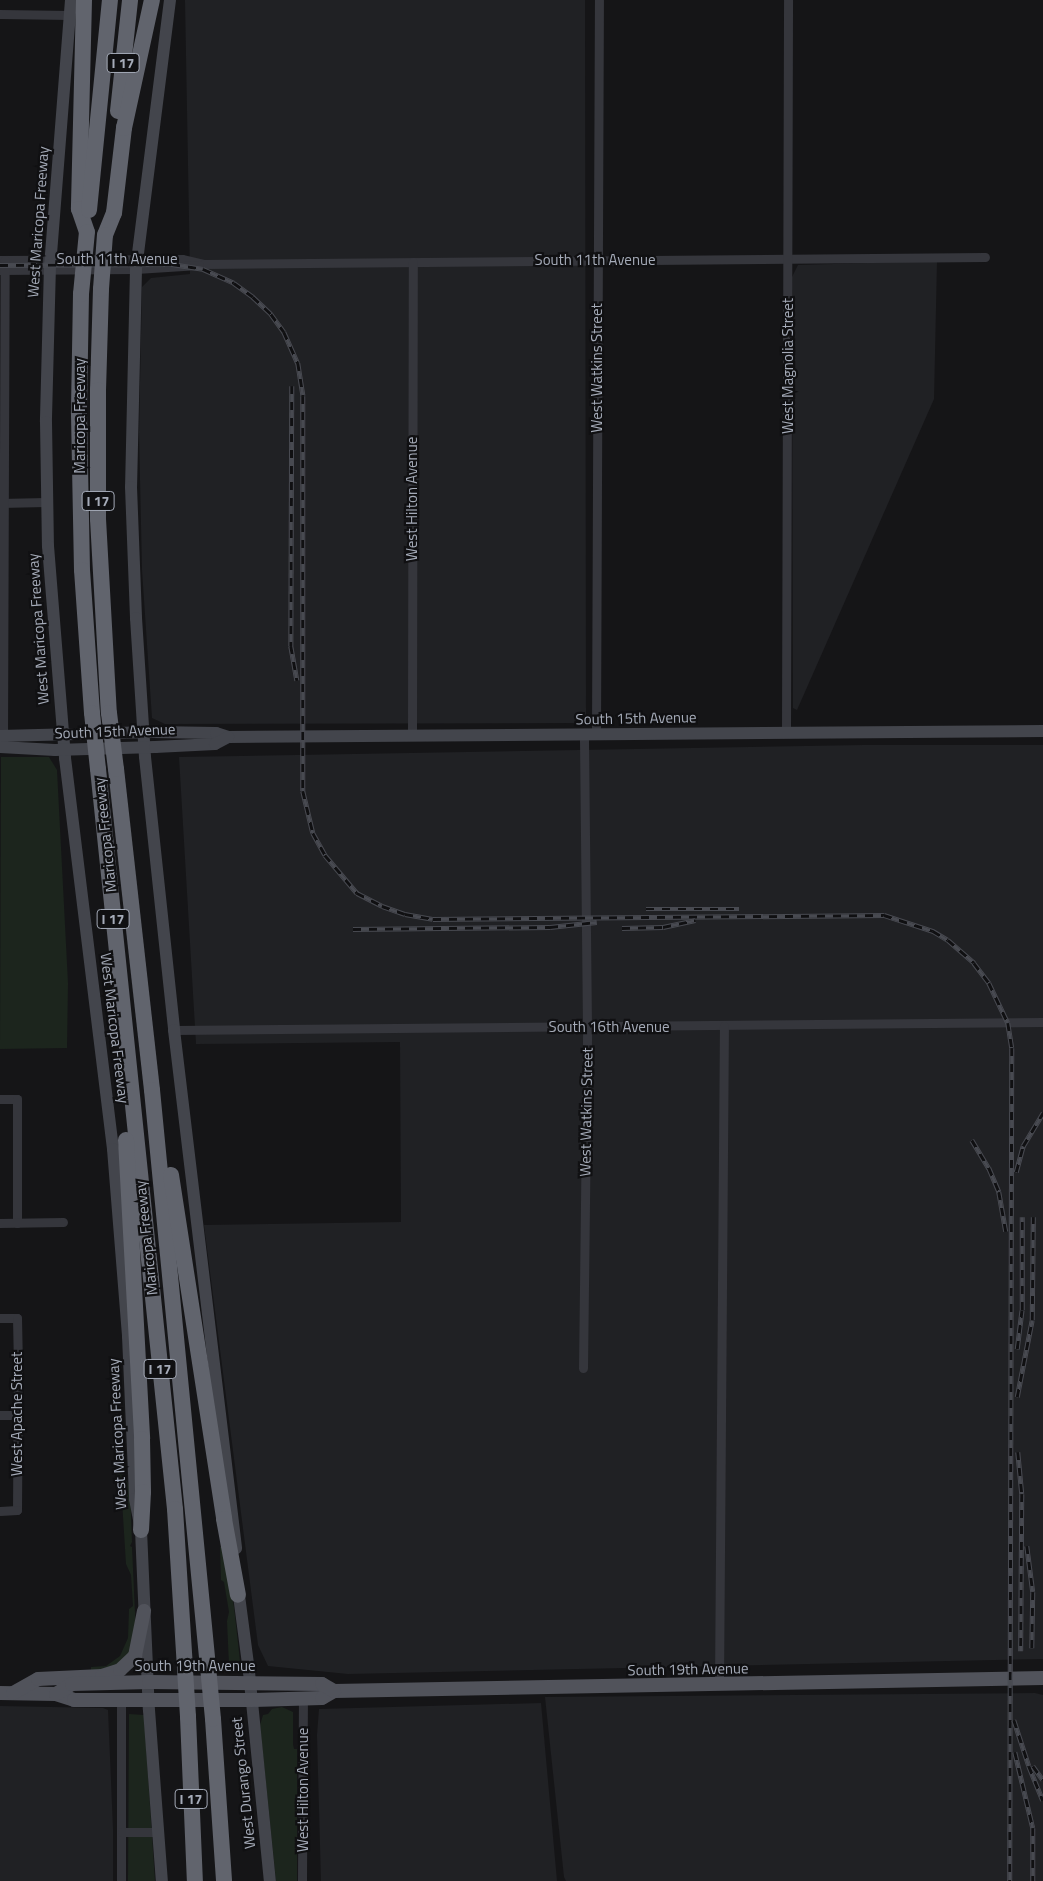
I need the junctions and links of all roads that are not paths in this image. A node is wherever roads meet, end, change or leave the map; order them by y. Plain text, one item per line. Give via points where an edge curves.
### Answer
1 (71, 0) edge
2 (84, 0) edge
3 (110, 0) edge
4 (130, 0) edge
5 (152, 0) edge
6 (170, 0) edge
7 (599, 0) edge
8 (788, 0) edge
9 (0, 14) edge
10 (70, 15) junction
11 (87, 232) junction
12 (105, 235) junction
13 (985, 257) dead end
14 (788, 259) junction
15 (3, 260) edge
16 (597, 260) junction
17 (413, 262) junction
18 (50, 264) junction
19 (136, 264) junction
20 (2, 270) edge
21 (46, 502) junction
22 (2, 503) edge
23 (1043, 731) edge
24 (145, 732) junction
25 (786, 732) junction
26 (62, 734) junction
27 (590, 735) junction
28 (412, 736) junction
29 (228, 737) junction
30 (2, 741) edge
31 (145, 747) junction
32 (64, 749) junction
33 (1043, 1022) edge
34 (724, 1026) junction
35 (587, 1027) junction
36 (174, 1030) junction
37 (129, 1068) junction
38 (152, 1090) junction
39 (0, 1099) edge
40 (63, 1222) dead end
41 (0, 1223) edge
42 (17, 1223) junction
43 (0, 1318) edge
44 (583, 1368) dead end
45 (0, 1415) edge
46 (17, 1415) junction
47 (0, 1511) edge
48 (141, 1530) junction
49 (238, 1595) junction
50 (144, 1611) junction
51 (1043, 1678) edge
52 (149, 1682) junction
53 (250, 1683) junction
54 (718, 1685) junction
55 (334, 1692) junction
56 (7, 1693) edge
57 (56, 1694) junction
58 (303, 1699) junction
59 (149, 1700) junction
60 (252, 1700) junction
61 (120, 1701) junction
62 (122, 1832) junction
63 (158, 1832) junction
64 (121, 1881) edge
65 (162, 1881) edge
66 (195, 1881) edge
67 (224, 1881) edge
68 (270, 1881) edge
69 (302, 1881) edge

1 - 10 main road, West Maricopa Freeway
2 - 11 highway via 79,209
3 - 11 highway, Maricopa Freeway / I 17
4 - 12 highway, Maricopa Freeway / I 17
5 - 12 highway via 124,128 114,213
6 - 19 main road
7 - 16 street, West Watkins Street
8 - 14 street, West Magnolia Street
9 - 10 street
10 - 18 main road, West Maricopa Freeway
11 - 37 highway, Maricopa Freeway / I 17, bridge via 81,294 79,414 82,561 92,713
12 - 38 highway, Maricopa Freeway / I 17, bridge via 98,390 98,519 109,714
13 - 14 street, South 11th Avenue
14 - 16 street, South 11th Avenue
14 - 25 street, West Magnolia Street
15 - 18 street, South 11th Avenue
15 - 20 street
16 - 17 street, South 11th Avenue
16 - 27 street, West Watkins Street
17 - 19 street, South 11th Avenue
17 - 28 street, West Hilton Avenue
18 - 19 street, South 11th Avenue
18 - 20 street, South 11th Avenue
18 - 21 main road, West Maricopa Freeway
19 - 24 main road via 131,495
20 - 22 street
21 - 22 street
21 - 26 main road, West Maricopa Freeway
22 - 30 street
23 - 25 main road, South 15th Avenue
24 - 26 main road, South 15th Avenue
24 - 29 main road, South 15th Avenue via 216,733
24 - 31 main road
25 - 27 main road, South 15th Avenue
26 - 30 main road, South 15th Avenue
26 - 32 main road, West Maricopa Freeway
27 - 28 main road, South 15th Avenue
27 - 35 street, West Watkins Street
28 - 29 main road, South 15th Avenue
29 - 31 main road, South 15th Avenue via 215,744
30 - 32 main road, South 15th Avenue
31 - 32 main road, South 15th Avenue
31 - 36 main road
32 - 48 main road, West Maricopa Freeway via 113,1149 128,1336 135,1499
33 - 34 street, South 16th Avenue
34 - 35 street, South 16th Avenue
34 - 54 street
35 - 36 street, South 16th Avenue
35 - 44 street, West Watkins Street
36 - 49 main road via 234,1524
37 - 48 highway via 123,1088 142,1439
37 - 66 highway, Maricopa Freeway / I 17, bridge via 175,1509
38 - 49 highway via 164,1130
38 - 67 highway, Maricopa Freeway / I 17, bridge via 213,1719
39 - 42 street via 17,1099
40 - 42 street
41 - 42 street
43 - 46 street, West Apache Street via 16,1318
45 - 46 street
46 - 47 street, West Apache Street via 16,1510
48 - 50 main road, West Maricopa Freeway
49 - 53 main road
50 - 52 main road, West Maricopa Freeway
50 - 56 main road via 135,1656 120,1670 102,1676 38,1680
51 - 54 main road, South 19th Avenue
52 - 53 main road, South 19th Avenue
52 - 57 main road, South 19th Avenue via 72,1684
52 - 59 main road, West Maricopa Freeway
53 - 55 main road, South 19th Avenue via 322,1684
53 - 60 main road, West Durango Street
54 - 55 main road, South 19th Avenue
55 - 58 main road, South 19th Avenue via 322,1698
56 - 57 main road, South 19th Avenue
57 - 61 main road, South 19th Avenue via 74,1700
58 - 60 main road, South 19th Avenue
58 - 69 street, West Hilton Avenue
59 - 60 main road, South 19th Avenue
59 - 61 main road, South 19th Avenue
59 - 63 main road, West Maricopa Freeway
60 - 68 main road, West Durango Street
61 - 62 street
62 - 63 street
62 - 64 street
63 - 65 main road, West Maricopa Freeway

